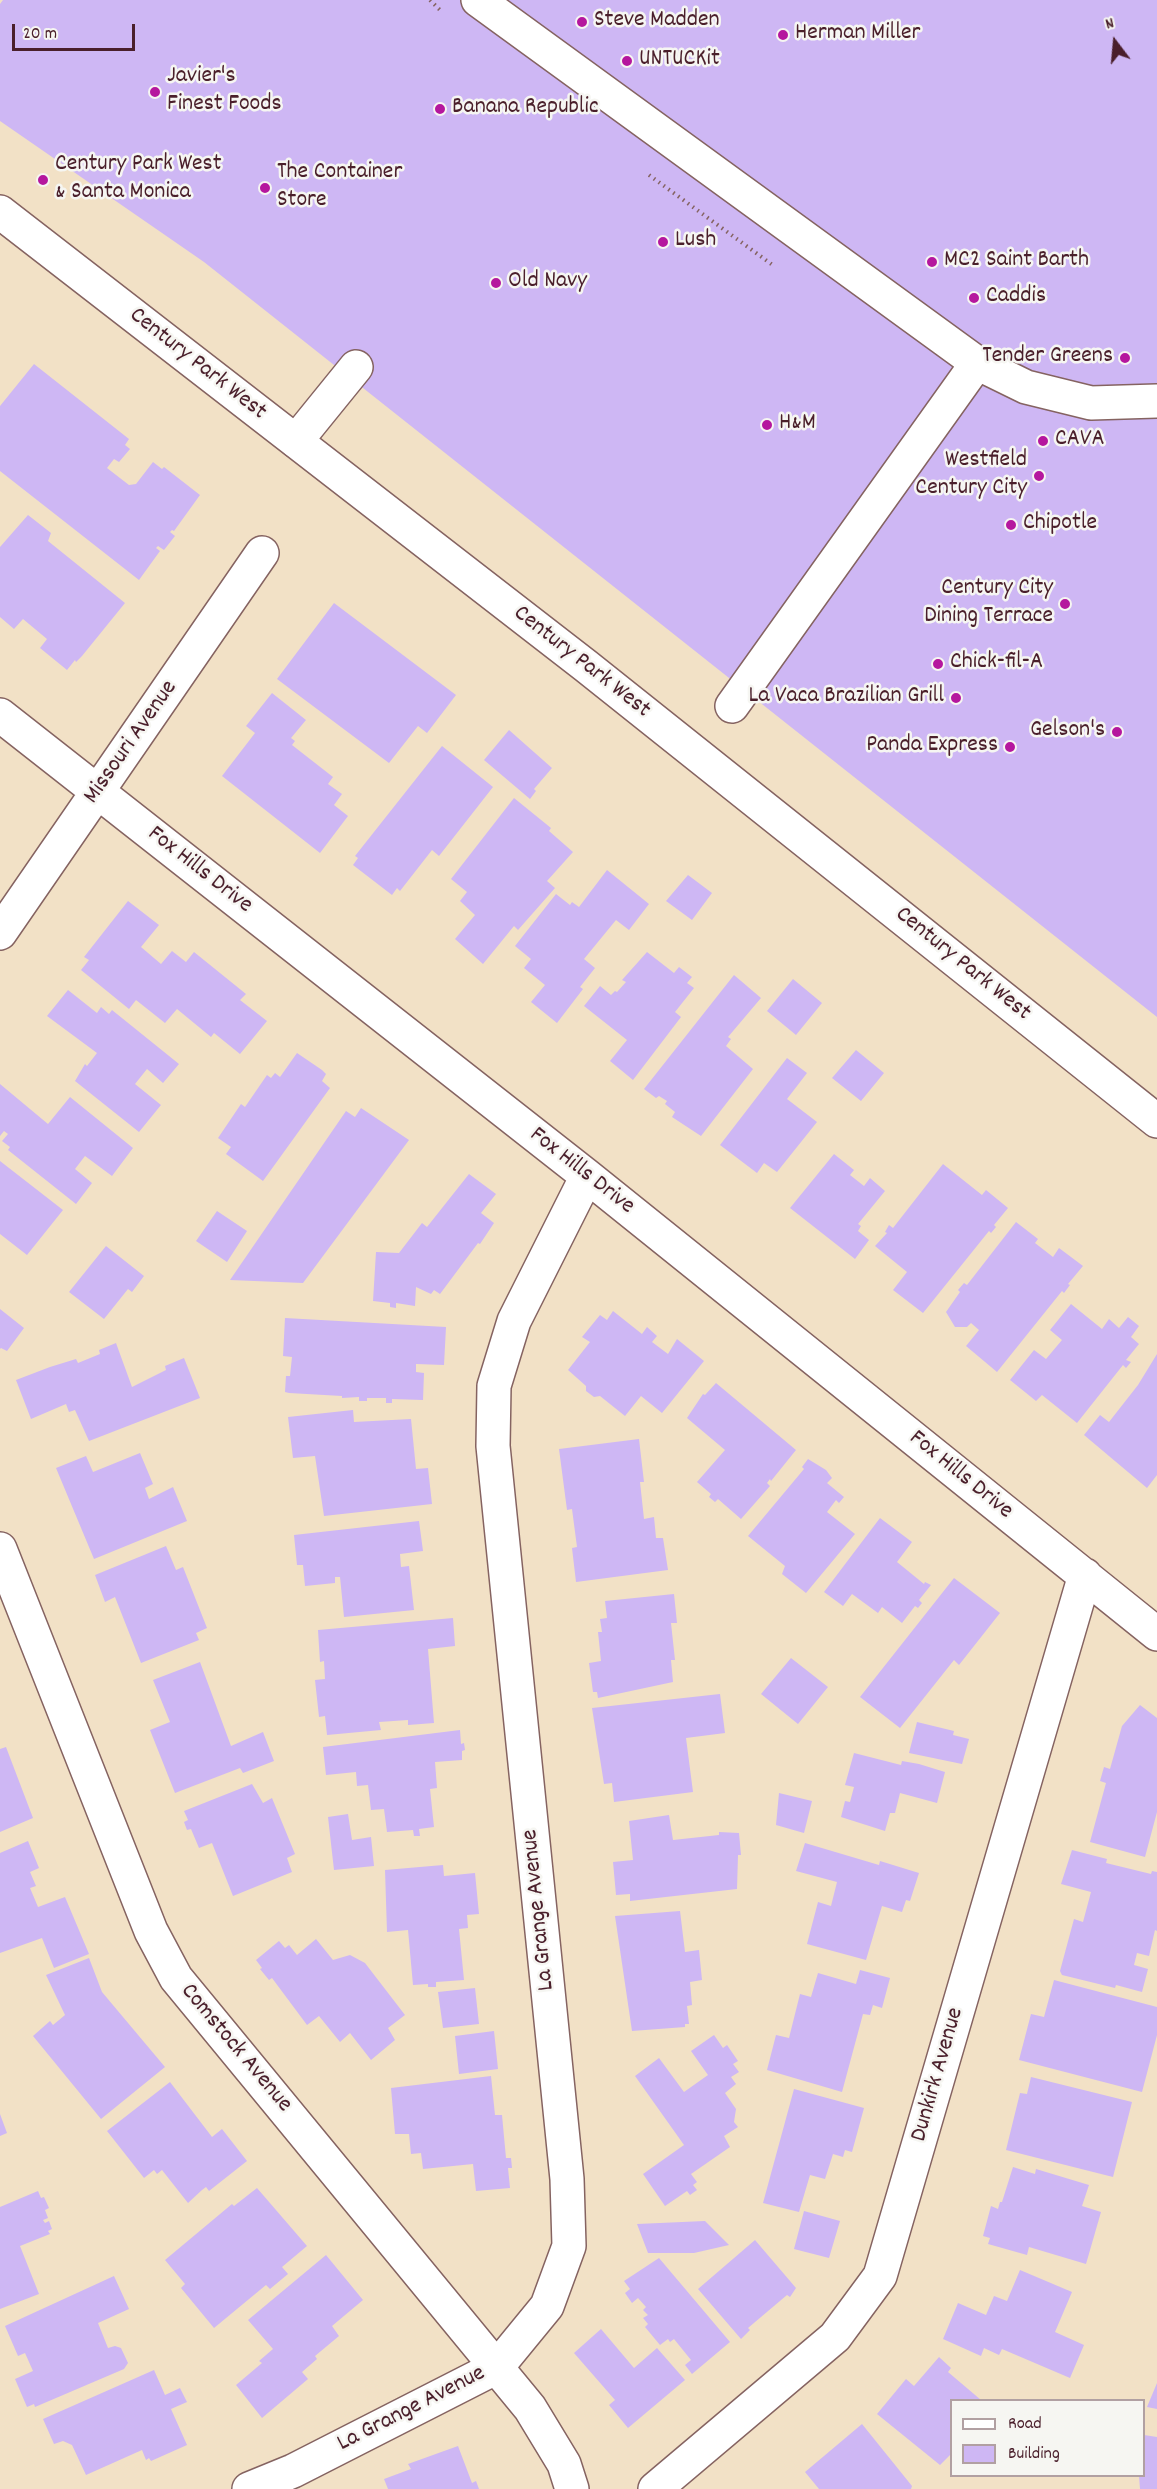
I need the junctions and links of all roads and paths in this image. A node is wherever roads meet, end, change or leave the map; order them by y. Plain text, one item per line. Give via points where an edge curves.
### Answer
1 (478, 0) edge
2 (0, 212) edge
3 (977, 363) junction
4 (356, 367) dead end
5 (1157, 401) edge
6 (296, 441) junction
7 (262, 553) dead end
8 (732, 706) dead end
9 (0, 715) edge
10 (98, 792) junction
11 (0, 933) edge
12 (1157, 1121) edge
13 (587, 1176) junction
14 (0, 1549) edge
15 (1084, 1575) junction
16 (1157, 1634) edge
17 (497, 2367) junction
18 (249, 2489) edge
19 (572, 2489) edge
20 (655, 2489) edge

1 - 3 street
2 - 6 street, Century Park West
3 - 5 street via 1026,387 1091,403
3 - 8 street
4 - 6 street
6 - 12 street, Century Park West via 576,658
7 - 10 street, Missouri Avenue
9 - 10 street, Fox Hills Drive
10 - 11 street, Missouri Avenue
10 - 13 street, Fox Hills Drive
13 - 15 street, Fox Hills Drive
13 - 17 street, La Grange Avenue via 514,1321 494,1386 493,1446 567,2179 569,2246 547,2306
14 - 17 street, Comstock Avenue via 151,1931 176,1978
15 - 16 street, Fox Hills Drive
15 - 20 street, Dunkirk Avenue via 880,2277 835,2337
17 - 18 street, La Grange Avenue
17 - 19 street, Comstock Avenue via 531,2408 564,2464

